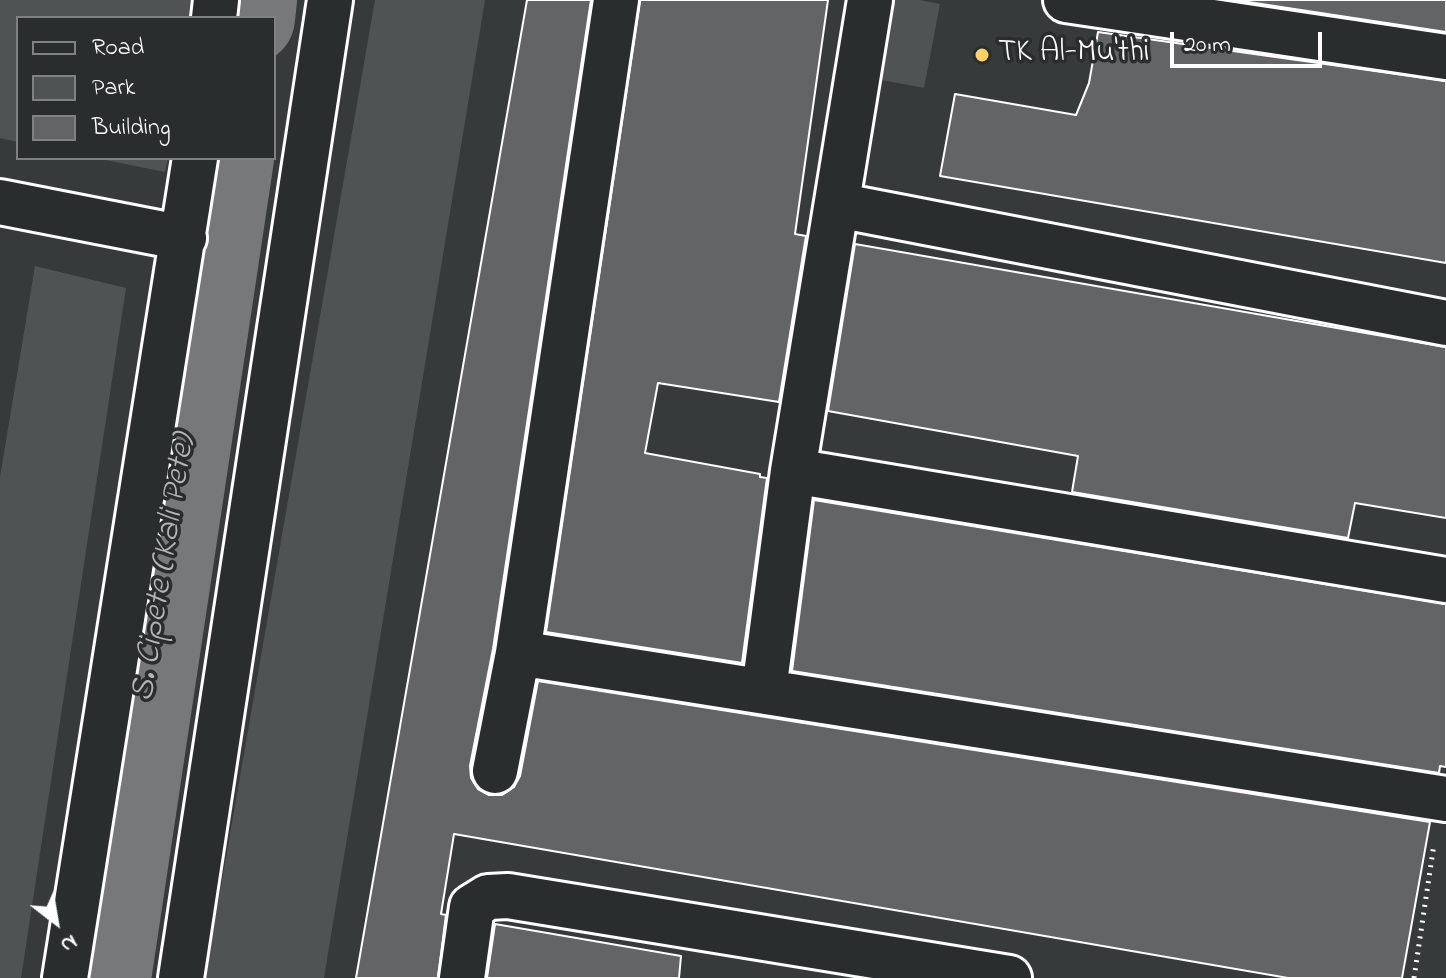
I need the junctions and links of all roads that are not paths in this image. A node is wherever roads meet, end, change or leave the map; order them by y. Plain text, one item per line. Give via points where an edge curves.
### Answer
1 (330, 0) edge
2 (616, 0) edge
3 (870, 0) edge
4 (1066, 0) edge
5 (1446, 57) edge
6 (195, 160) edge
7 (0, 202) edge
8 (837, 205) junction
9 (184, 238) junction
10 (1446, 323) edge
11 (793, 471) junction
12 (1446, 580) edge
13 (518, 653) junction
14 (764, 690) junction
15 (495, 771) dead end
16 (1443, 799) edge
17 (65, 978) edge
18 (181, 978) edge
19 (462, 978) edge
20 (1009, 978) edge

1 - 18 street
2 - 13 street
3 - 8 street
4 - 5 street
6 - 9 street
7 - 9 street
8 - 10 street
8 - 11 street
9 - 17 street
11 - 12 street
11 - 14 street
13 - 14 street
13 - 15 street
14 - 16 street
19 - 20 street via 472,907 488,897 508,896

